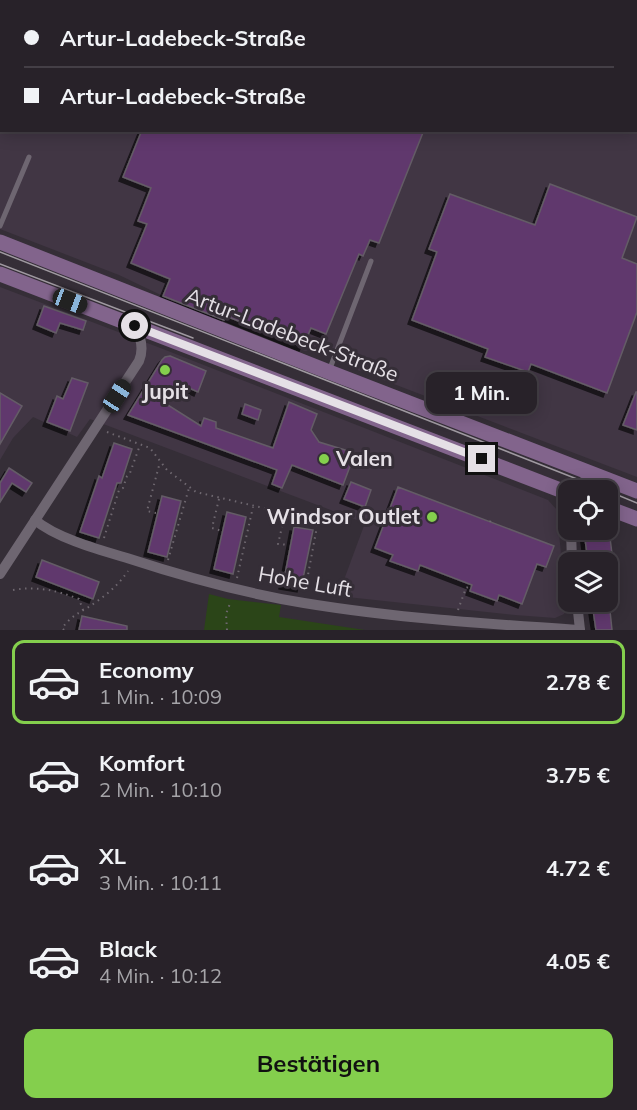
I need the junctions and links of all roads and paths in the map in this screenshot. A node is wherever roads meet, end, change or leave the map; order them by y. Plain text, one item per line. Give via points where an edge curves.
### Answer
1 (29, 157) dead end
2 (0, 226) edge
3 (0, 242) edge
4 (371, 261) dead end
5 (0, 274) edge
6 (135, 326) junction
7 (329, 372) junction
8 (96, 428) junction
9 (140, 445) junction
10 (160, 462) junction
11 (588, 472) junction
12 (585, 480) edge
13 (189, 488) junction
14 (558, 489) edge
15 (637, 491) edge
16 (219, 499) junction
17 (253, 506) junction
18 (618, 512) edge
19 (156, 513) dead end
20 (285, 514) junction
21 (492, 517) dead end
22 (637, 519) edge
23 (35, 520) junction
24 (490, 522) dead end
25 (222, 531) dead end
26 (289, 545) dead end
27 (100, 550) junction
28 (132, 560) junction
29 (165, 571) junction
30 (0, 574) edge
31 (472, 585) dead end
32 (234, 589) junction
33 (13, 590) dead end
34 (303, 603) junction
35 (458, 608) dead end
36 (83, 610) junction
37 (578, 612) edge
38 (64, 630) edge
39 (227, 630) edge
40 (580, 630) edge

1 - 2 lane
3 - 7 street, Artur-Ladebeck-Straße
4 - 7 lane
5 - 6 street
6 - 8 street via 142,351
6 - 14 street
7 - 11 street, Artur-Ladebeck-Straße
8 - 9 path
8 - 23 street
9 - 10 path via 154,451
9 - 27 path via 119,490
10 - 13 path
10 - 19 path via 147,511
11 - 12 street
11 - 15 street, Artur-Ladebeck-Straße
13 - 16 path
13 - 29 path
16 - 17 path
16 - 25 path via 212,528
17 - 20 path
17 - 32 path
18 - 22 street
20 - 26 path via 278,544
20 - 34 path via 318,521
21 - 24 path
23 - 27 street, Hohe Luft via 45,528
23 - 30 street
27 - 28 street, Hohe Luft
28 - 29 street, Hohe Luft
28 - 36 path via 115,588
29 - 32 street, Hohe Luft
31 - 35 path via 466,588
32 - 34 street, Hohe Luft
32 - 39 path via 226,614
33 - 36 path via 47,588 65,593 78,598
34 - 40 street, Hohe Luft via 443,620
36 - 38 path via 71,616
37 - 40 street

